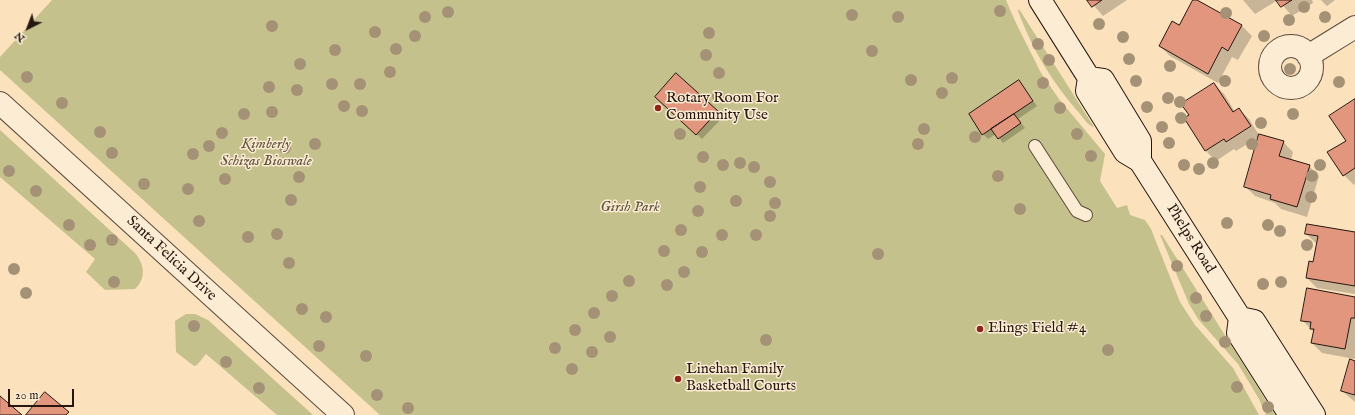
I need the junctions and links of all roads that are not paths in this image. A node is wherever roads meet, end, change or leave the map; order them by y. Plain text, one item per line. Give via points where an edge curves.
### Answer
1 (1040, 0) edge
2 (1355, 27) edge
3 (1308, 56) dead end
4 (0, 103) edge
5 (1035, 146) dead end
6 (1086, 215) dead end
7 (1240, 318) junction
8 (343, 415) edge
9 (1290, 415) edge
10 (1314, 415) edge

1 - 7 street, Phelps Road via 1089,78 1087,91 1125,152 1140,161
2 - 3 street
4 - 8 street, Santa Felicia Drive
5 - 6 lane via 1077,211
7 - 9 street via 1238,333
7 - 10 street via 1254,321

